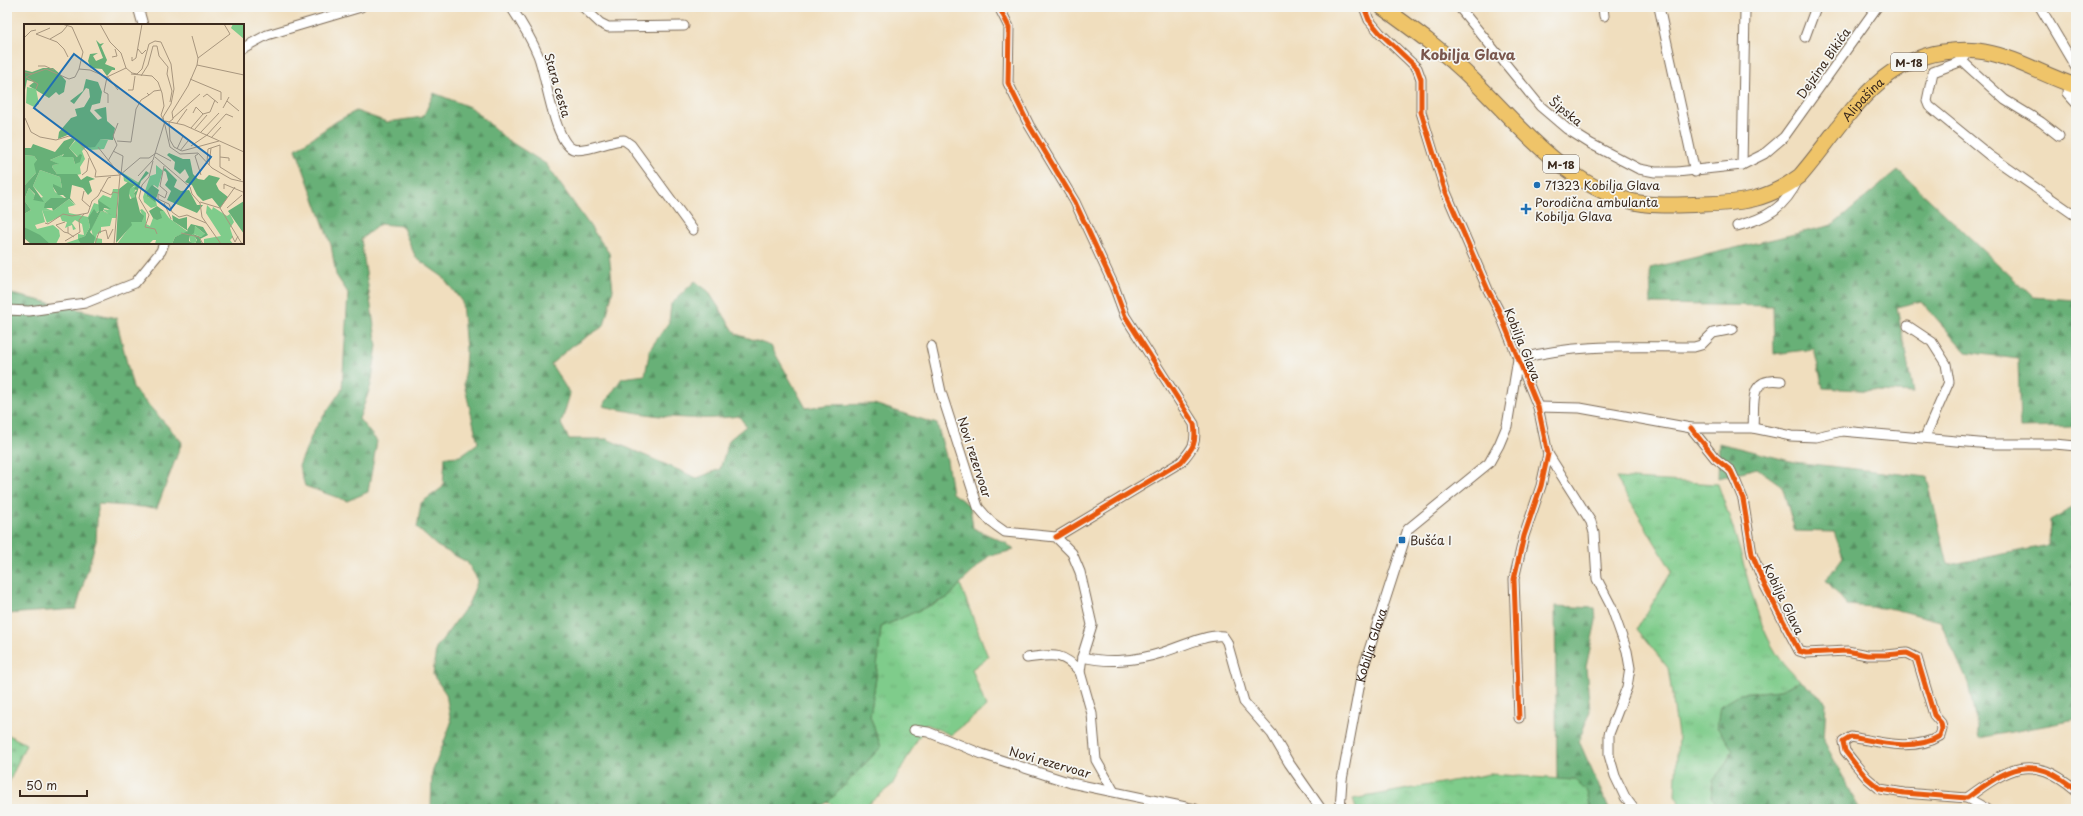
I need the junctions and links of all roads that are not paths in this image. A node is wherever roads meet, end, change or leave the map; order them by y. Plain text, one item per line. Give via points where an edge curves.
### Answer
1 (138, 7) edge
2 (360, 7) edge
3 (511, 7) edge
4 (583, 7) edge
5 (999, 7) edge
6 (1364, 7) edge
7 (1382, 7) edge
8 (1459, 7) edge
9 (1659, 7) edge
10 (1816, 7) edge
11 (1877, 7) edge
12 (2040, 7) edge
13 (1745, 11) dead end
14 (143, 24) edge
15 (684, 26) dead end
16 (1805, 37) dead end
17 (244, 47) edge
18 (1966, 56) junction
19 (2076, 68) edge
20 (2072, 84) edge
21 (2076, 103) edge
22 (1802, 113) joint
23 (2060, 136) dead end
24 (1742, 165) junction
25 (1695, 172) junction
26 (1800, 176) junction
27 (2076, 216) edge
28 (1737, 226) dead end
29 (693, 230) dead end
30 (164, 244) edge
31 (7, 310) edge
32 (1908, 326) dead end
33 (1733, 329) dead end
34 (930, 346) dead end
35 (1518, 359) junction
36 (1781, 381) dead end
37 (1538, 407) junction
38 (1692, 428) junction
39 (1753, 428) junction
40 (1925, 438) junction
41 (2076, 446) edge
42 (1548, 454) junction
43 (1056, 537) junction
44 (1082, 657) junction
45 (1027, 658) dead end
46 (1080, 672) junction
47 (1519, 718) dead end
48 (914, 730) dead end
49 (1112, 790) junction
50 (2076, 790) edge
51 (1967, 798) junction
52 (1195, 809) edge
53 (1321, 809) edge
54 (1340, 809) edge
55 (1634, 809) edge
56 (1988, 809) edge

1 - 14 street
2 - 17 street via 267,35
3 - 29 street, Stara cesta via 525,28 538,56 551,108 568,145 573,149 582,149 614,140 624,140 631,145
4 - 15 street via 608,27
5 - 43 street via 1009,27 1008,83 1075,202 1125,316 1194,424 1196,436 1193,448 1180,462
6 - 35 street, Kobilja Glava via 1369,20 1380,33 1417,68 1421,79 1420,112 1445,190
7 - 26 main road, Alipašina / M-18 via 1446,55 1523,133 1562,165 1589,184 1616,196 1646,204 1732,203 1766,196 1787,186
8 - 25 street, Šipska via 1540,106 1567,129 1639,169 1655,172
9 - 25 street
10 - 16 street
11 - 22 street, Dejzina Bikića
12 - 19 street
13 - 24 street
18 - 20 main road, Alipašina / M-18 via 2000,55
18 - 23 street via 2005,100
18 - 26 main road, Alipašina / M-18 via 1930,54 1882,77 1861,99
18 - 27 street via 1933,72 1927,101 1929,106 1989,155
20 - 21 street via 2067,93
22 - 24 street, Šipska via 1784,137 1764,154
24 - 25 street, Šipska
26 - 28 street via 1792,193 1782,204 1762,219
30 - 31 street via 161,251 135,283 85,303 29,311
32 - 40 street via 1932,342 1946,364 1949,382
33 - 35 street, Kobilja Glava via 1713,333 1701,345 1694,347 1576,347
34 - 43 street, Novi rezervoar via 978,507 991,522 1005,532
35 - 37 street, Kobilja Glava
35 - 54 street, Kobilja Glava via 1507,426 1488,463 1408,530 1362,672 1342,780
36 - 39 street via 1770,380 1760,383 1756,389
37 - 38 street via 1580,408
37 - 42 street, Kobilja Glava
38 - 39 street
38 - 51 street, Kobilja Glava via 1715,458 1731,471 1743,499 1752,554 1765,586 1799,651 1847,651 1880,655 1907,653 1916,658 1934,715 1941,723 1940,736 1934,740 1900,746 1851,737 1843,742 1845,751 1867,778 1880,789
39 - 40 street via 1806,437 1842,431
40 - 41 street via 1990,444
42 - 47 street, Kobilja Glava via 1514,579
42 - 55 street, Kobilja Glava via 1590,522 1594,533 1597,579 1627,651 1630,668 1627,687 1609,734 1609,755 1615,776
43 - 44 street, Novi rezervoar via 1072,553 1080,572 1092,625
44 - 46 street, Novi rezervoar
44 - 53 street via 1113,661 1144,657 1199,640 1223,636 1244,702 1272,734
45 - 46 street via 1054,655 1063,657
46 - 49 street, Novi rezervoar via 1092,714 1096,760
48 - 49 street, Novi rezervoar via 928,732 982,754 1072,783
49 - 52 street, Novi rezervoar
50 - 51 street via 2060,777 2043,769 2016,768
51 - 56 street

